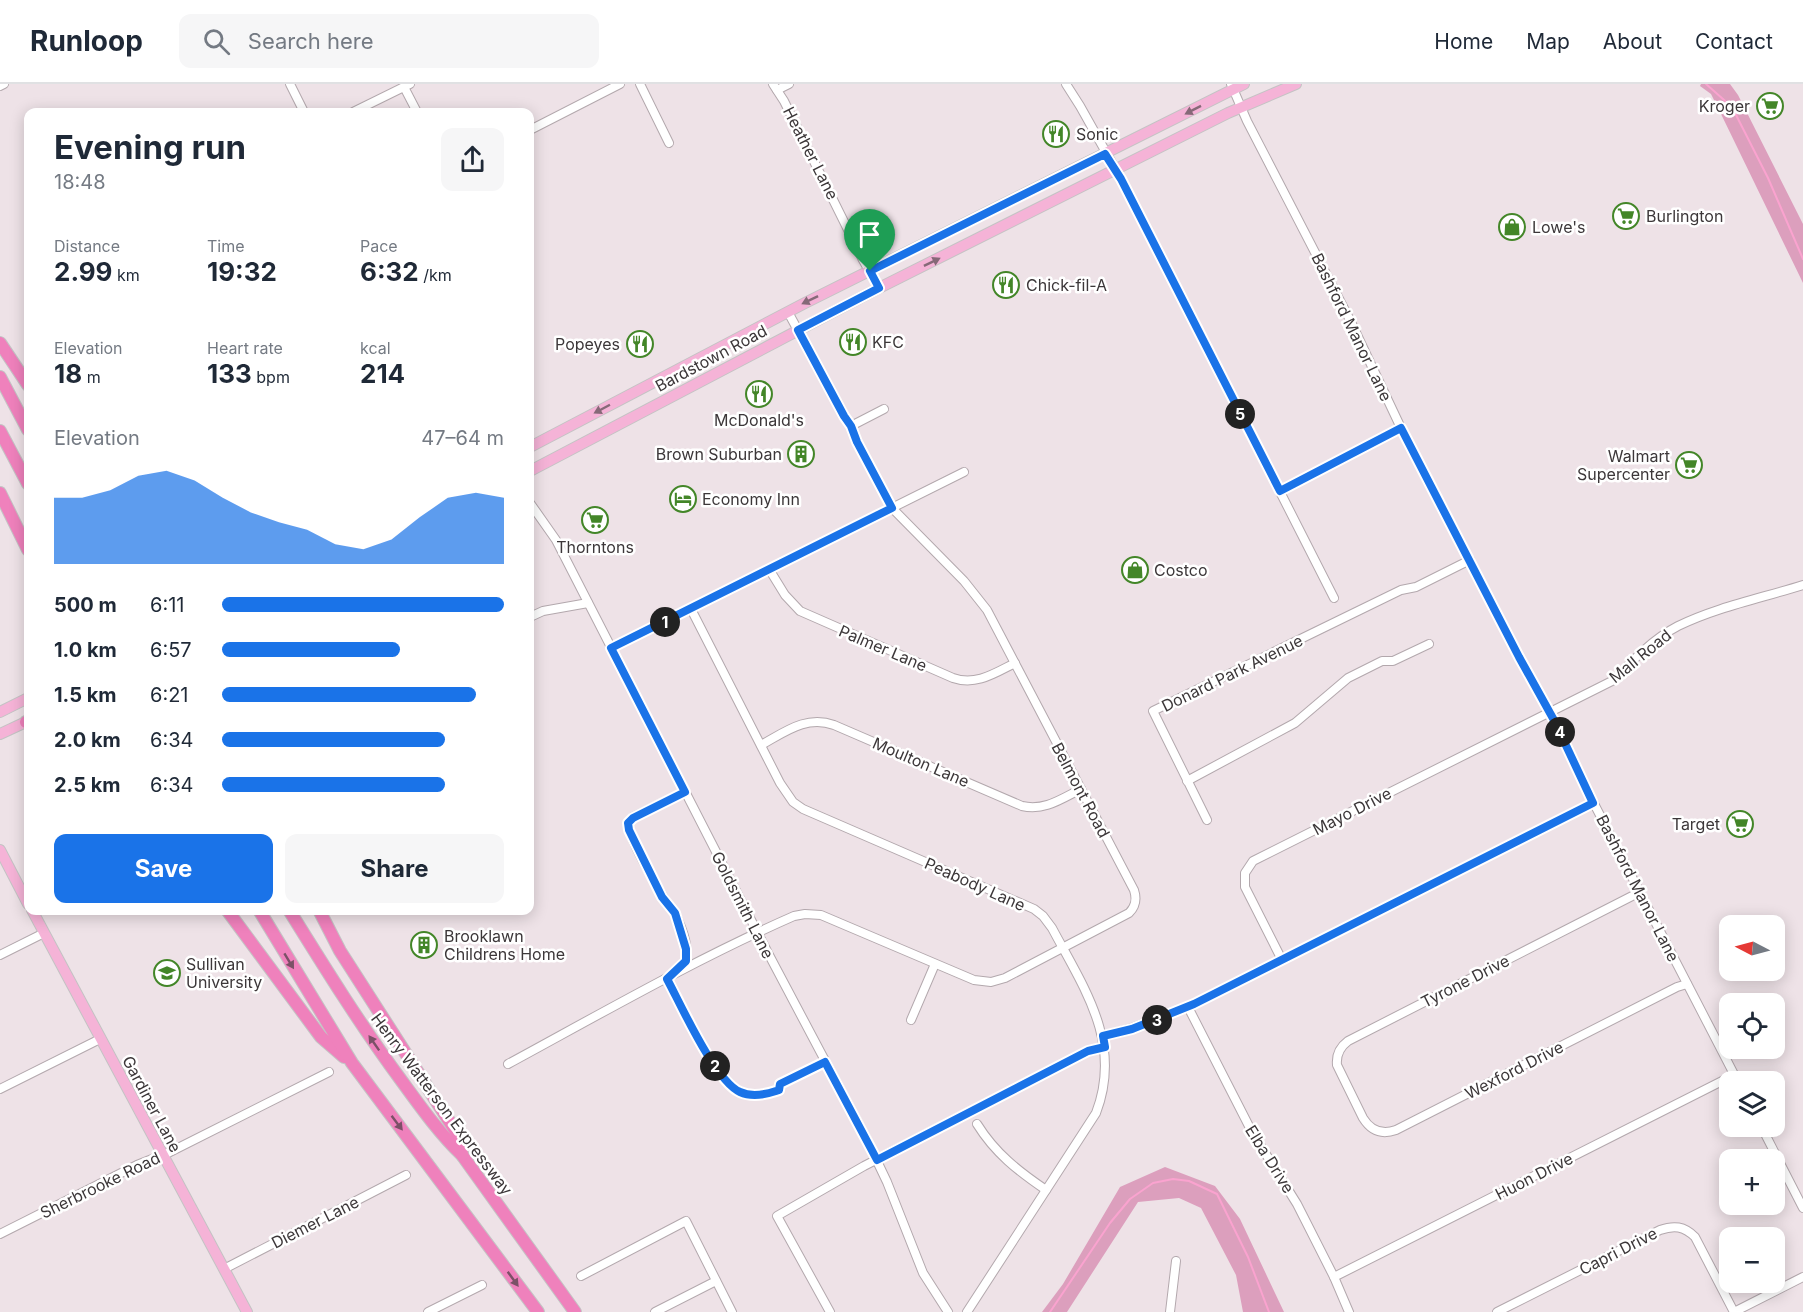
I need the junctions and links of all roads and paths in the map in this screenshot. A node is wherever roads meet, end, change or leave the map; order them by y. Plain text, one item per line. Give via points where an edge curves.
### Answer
1 (4, 84) edge
2 (290, 84) edge
3 (620, 84) edge
4 (640, 84) edge
5 (789, 84) edge
6 (1066, 84) edge
7 (1244, 84) edge
8 (1296, 84) edge
9 (0, 86) edge
10 (407, 86) edge
11 (775, 87) edge
12 (1232, 87) edge
13 (1240, 107) junction
14 (302, 108) edge
15 (361, 108) edge
16 (415, 108) edge
17 (534, 128) edge
18 (669, 143) dead end
19 (1105, 154) junction
20 (1115, 170) junction
21 (870, 271) junction
22 (879, 288) junction
23 (788, 312) junction
24 (798, 330) junction
25 (0, 343) edge
26 (675, 371) junction
27 (0, 377) edge
28 (24, 379) edge
29 (681, 391) junction
30 (884, 409) dead end
31 (24, 422) edge
32 (851, 426) junction
33 (1401, 428) junction
34 (0, 431) edge
35 (534, 445) edge
36 (534, 469) edge
37 (964, 472) dead end
38 (24, 476) edge
39 (1280, 491) junction
40 (0, 493) edge
41 (892, 508) junction
42 (534, 509) edge
43 (24, 542) edge
44 (1470, 560) junction
45 (769, 570) junction
46 (1803, 585) edge
47 (1334, 598) dead end
48 (588, 603) junction
49 (691, 609) junction
50 (534, 615) edge
51 (1429, 644) dead end
52 (611, 648) junction
53 (1015, 663) junction
54 (24, 700) edge
55 (0, 712) edge
56 (1549, 712) junction
57 (24, 724) edge
58 (0, 734) edge
59 (761, 745) junction
60 (1187, 781) junction
61 (1081, 789) junction
62 (685, 792) junction
63 (1593, 803) junction
64 (1207, 820) dead end
65 (0, 850) edge
66 (1640, 892) junction
67 (24, 896) edge
68 (35, 915) edge
69 (231, 915) edge
70 (262, 915) edge
71 (292, 915) edge
72 (323, 915) edge
73 (44, 933) junction
74 (758, 933) junction
75 (1063, 948) junction
76 (0, 955) edge
77 (1282, 960) junction
78 (935, 964) junction
79 (667, 979) junction
80 (1687, 984) junction
81 (1188, 1007) junction
82 (911, 1020) dead end
83 (1103, 1036) junction
84 (100, 1039) junction
85 (1105, 1047) junction
86 (825, 1062) junction
87 (352, 1063) junction
88 (507, 1064) dead end
89 (1732, 1071) edge
90 (329, 1072) dead end
91 (1719, 1086) edge
92 (0, 1089) edge
93 (1353, 1098) joint
94 (977, 1124) dead end
95 (1767, 1137) edge
96 (162, 1155) junction
97 (462, 1155) junction
98 (877, 1160) junction
99 (406, 1175) dead end
100 (1046, 1190) junction
101 (1803, 1208) edge
102 (0, 1234) edge
103 (1176, 1261) dead end
104 (224, 1269) junction
105 (581, 1276) dead end
106 (1334, 1277) junction
107 (1803, 1277) edge
108 (716, 1281) junction
109 (482, 1285) dead end
110 (247, 1312) edge
111 (428, 1312) edge
112 (538, 1312) edge
113 (575, 1312) edge
114 (655, 1312) edge
115 (732, 1312) edge
116 (830, 1312) edge
117 (948, 1312) edge
118 (967, 1312) edge
119 (1170, 1312) edge
120 (1349, 1312) edge
121 (1497, 1312) edge
122 (1734, 1312) edge

1 - 9 street
2 - 14 street
3 - 17 street
4 - 18 street
5 - 11 street
6 - 19 street
7 - 12 main road, Bardstown Road
8 - 13 main road, Bardstown Road
10 - 15 street
10 - 16 street
11 - 21 street, Heather Lane
12 - 13 street, Bashford Manor Lane
12 -> 19 main road, Bardstown Road
13 - 20 main road, Bardstown Road
13 - 33 street, Bashford Manor Lane
19 - 20 street
19 - 21 main road, Bardstown Road
22 -> 20 main road, Bardstown Road
20 - 39 street
21 - 22 street, Heather Lane
21 -> 23 main road, Bardstown Road
22 - 24 main road, Bardstown Road
23 - 24 street, Belmont Road
23 - 26 main road, Bardstown Road
24 - 29 main road, Bardstown Road
24 - 32 street, Belmont Road
25 - 28 highway
26 - 29 main road
26 -> 35 main road, Bardstown Road
27 - 31 highway
29 - 36 main road, Bardstown Road
30 - 32 street
32 - 41 street, Belmont Road
33 - 39 street
33 - 44 street, Bashford Manor Lane
34 - 38 highway
37 - 41 street
39 - 47 street
40 - 43 highway
41 - 45 street
41 - 53 street, Belmont Road via 979,598
42 - 48 street, Goldsmith Lane via 556,540
44 - 56 street, Bashford Manor Lane
44 - 60 street, Donard Park Avenue via 1154,711
45 - 49 street
45 - 53 street, Palmer Lane via 800,611 953,678 975,681
46 - 56 street, Mall Road via 1707,614 1678,627 1643,651 1614,680
48 - 50 street
48 - 52 street, Goldsmith Lane
49 - 52 street
49 - 59 street, Peabody Lane
51 - 60 street via 1348,678 1295,723
52 - 62 street, Goldsmith Lane
53 - 61 street, Belmont Road
54 - 55 main road
56 - 63 street, Bashford Manor Lane
56 - 77 street, Mayo Drive via 1253,861 1245,873 1245,887
57 - 58 main road
59 - 61 street, Moulton Lane via 800,724 820,721 1022,806 1041,808
59 - 75 street, Peabody Lane via 783,788 798,805 1034,909 1047,921
60 - 64 street
61 - 75 street, Belmont Road via 1134,890 1136,902 1129,913
62 - 74 street, Goldsmith Lane
62 - 79 street via 628,823 684,938 686,961
63 - 66 street, Bashford Manor Lane
63 - 77 street
65 - 67 main road
66 - 80 street, Bashford Manor Lane
66 - 93 street, Tyrone Drive via 1348,1041 1336,1059
68 - 73 main road, Gardiner Lane
69 - 87 highway via 321,1037
70 -> 87 highway
97 -> 71 highway, Henry Watterson Expressway via 446,1140 384,1057
72 - 97 highway via 350,968 460,1138
73 - 76 street
73 - 84 main road, Gardiner Lane
74 - 78 street, Belmont Road via 794,916 814,914
74 - 79 street, Belmont Road via 703,957
74 - 86 street, Goldsmith Lane
75 - 78 street, Belmont Road via 991,982 974,980
75 - 83 street, Peabody Lane via 1092,1004
77 - 81 street
78 - 82 street
79 - 86 street via 712,1063 741,1092 757,1095 779,1090 780,1084
79 - 88 street, Belmont Road
80 - 89 street, Bashford Manor Lane
80 - 93 street, Wexford Drive via 1391,1132 1371,1128
81 - 83 street
81 - 106 street, Elba Drive via 1252,1132 1297,1204
83 - 85 street, Peabody Lane
84 - 92 street
84 - 96 main road, Gardiner Lane
85 - 98 street via 1088,1051
85 - 100 street, Peabody Lane via 1106,1073 1096,1113
86 - 98 street, Goldsmith Lane
87 -> 112 highway
90 - 96 street, Sherbrooke Road
91 - 106 street, Huon Drive
94 - 100 street via 1002,1157
95 - 101 street
96 - 102 street, Sherbrooke Road
96 - 104 main road, Gardiner Lane
97 - 113 highway, Henry Watterson Expressway
98 - 116 street via 777,1216
98 - 117 street, Goldsmith Lane via 923,1273
99 - 104 street, Diemer Lane
100 - 118 street, Peabody Lane
103 - 119 street
104 - 110 main road, Gardiner Lane
105 - 108 street via 686,1221
106 - 120 street, Elba Drive
107 - 122 street
108 - 114 street
108 - 115 street
109 - 111 street
121 - 122 street, Capri Drive via 1670,1227 1684,1228 1695,1237

